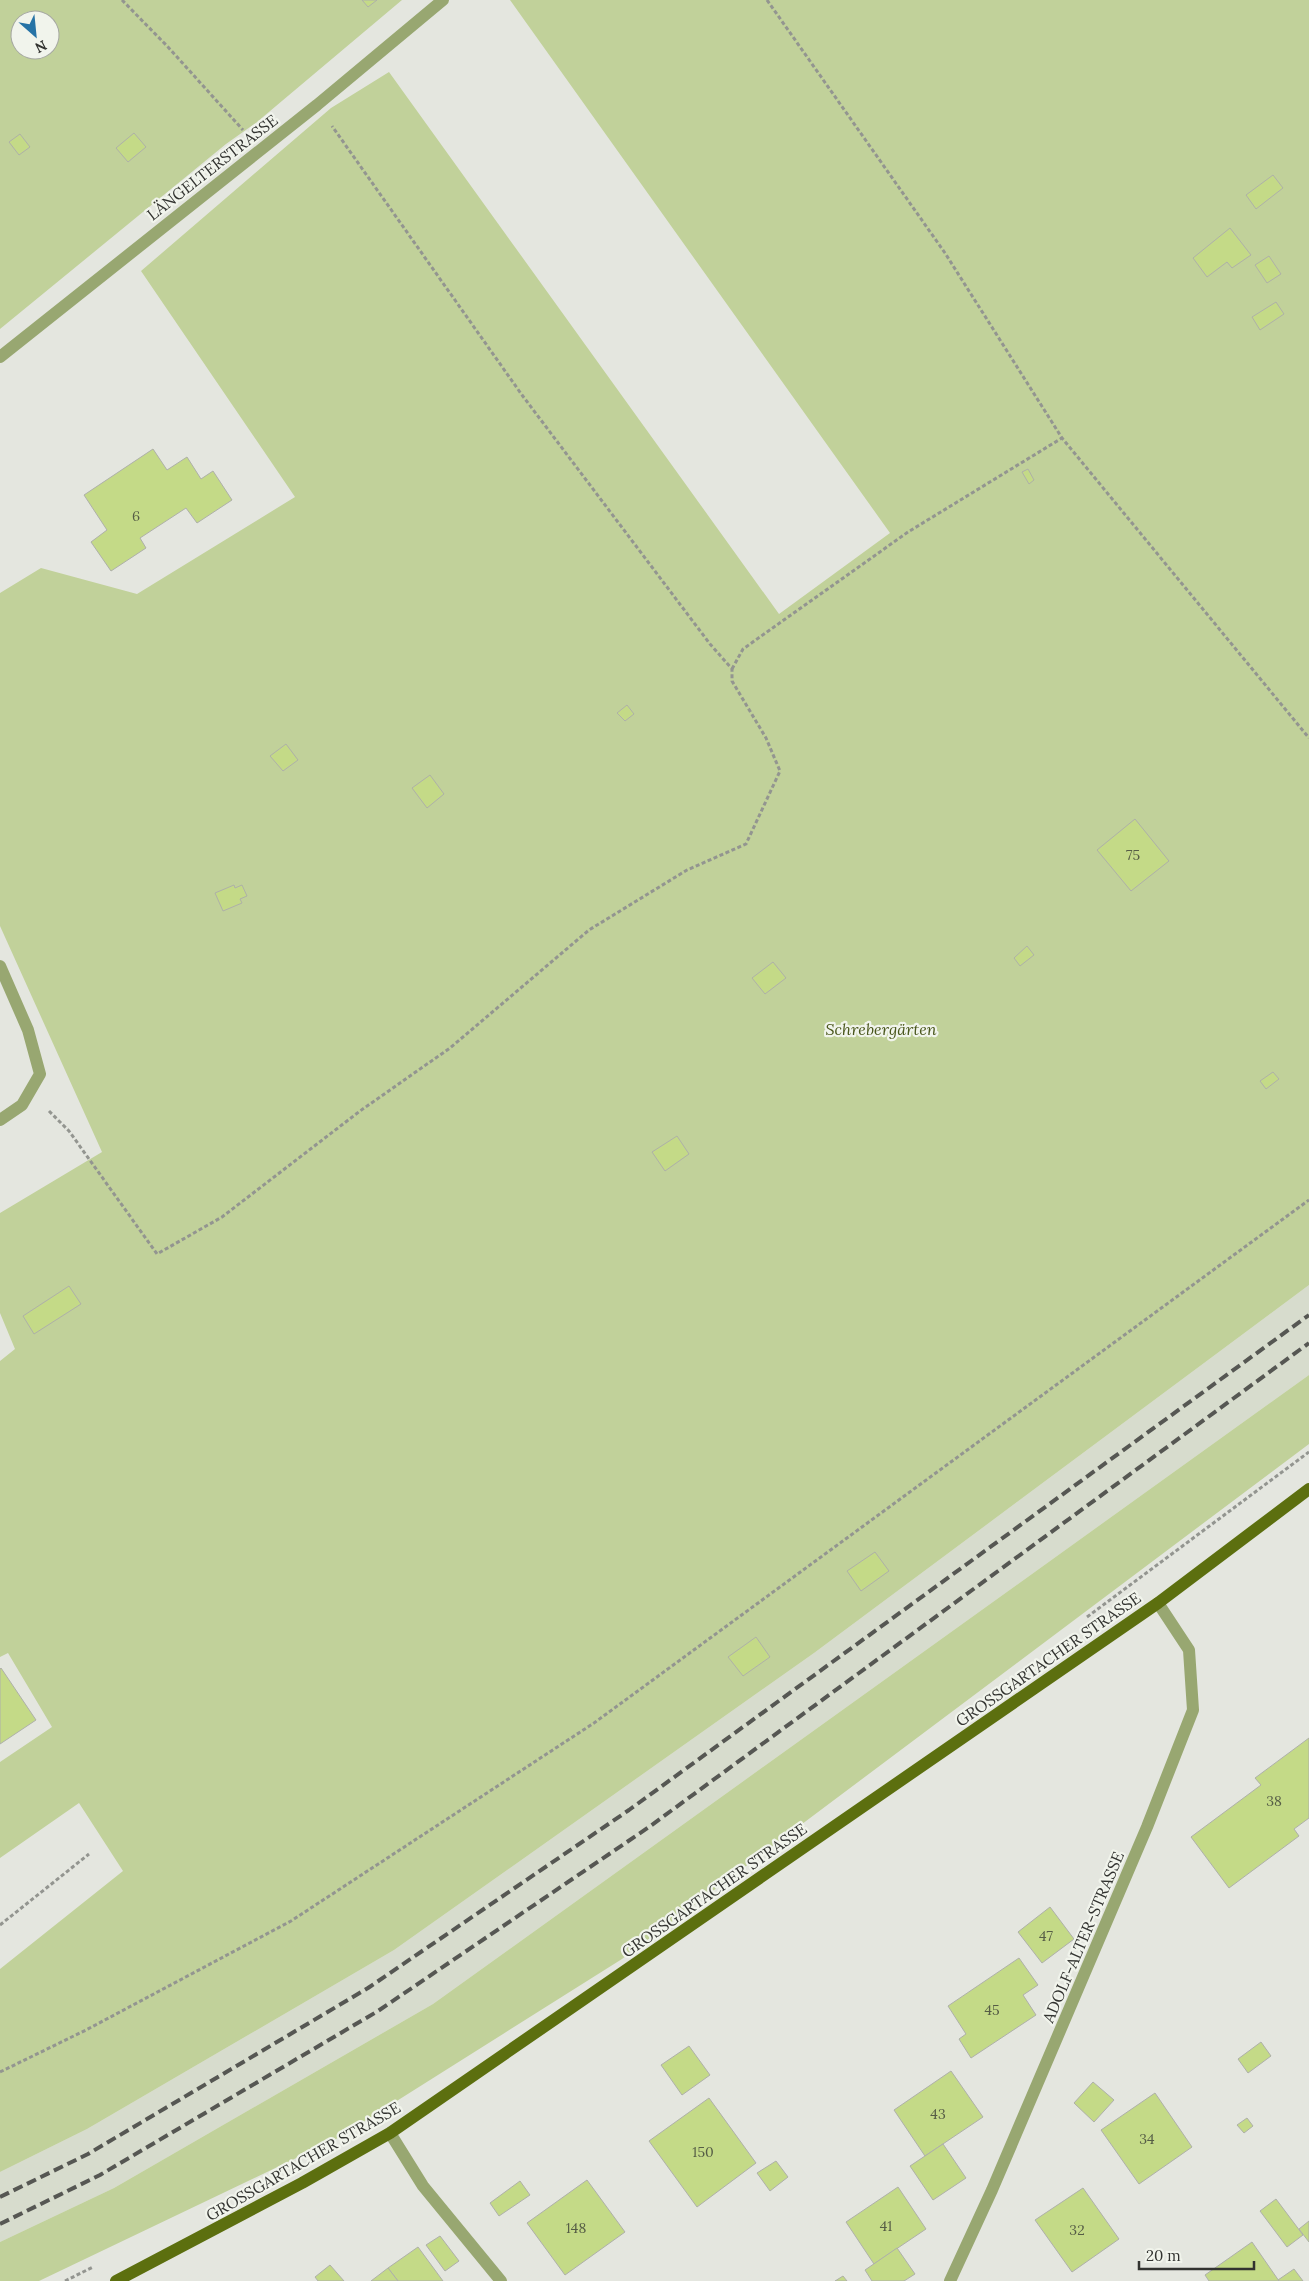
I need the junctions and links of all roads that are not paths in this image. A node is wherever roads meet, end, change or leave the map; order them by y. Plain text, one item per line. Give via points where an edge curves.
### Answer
1 (443, 0) edge
2 (0, 357) edge
3 (0, 966) edge
4 (0, 1120) edge
5 (1309, 1489) edge
6 (1158, 1603) junction
7 (390, 2133) junction
8 (116, 2281) edge
9 (501, 2281) edge
10 (950, 2281) edge

1 - 2 street, LÄNGELTERSTRASSE via 317,105
3 - 4 street via 28,1030 40,1074 22,1104
5 - 6 main road, GROSSGARTACHER STRASSE
6 - 7 main road, GROSSGARTACHER STRASSE
6 - 10 street, ADOLF-ALTER-STRASSE via 1189,1650 1194,1710 992,2190
7 - 8 main road, GROSSGARTACHER STRASSE
7 - 9 street via 423,2186

